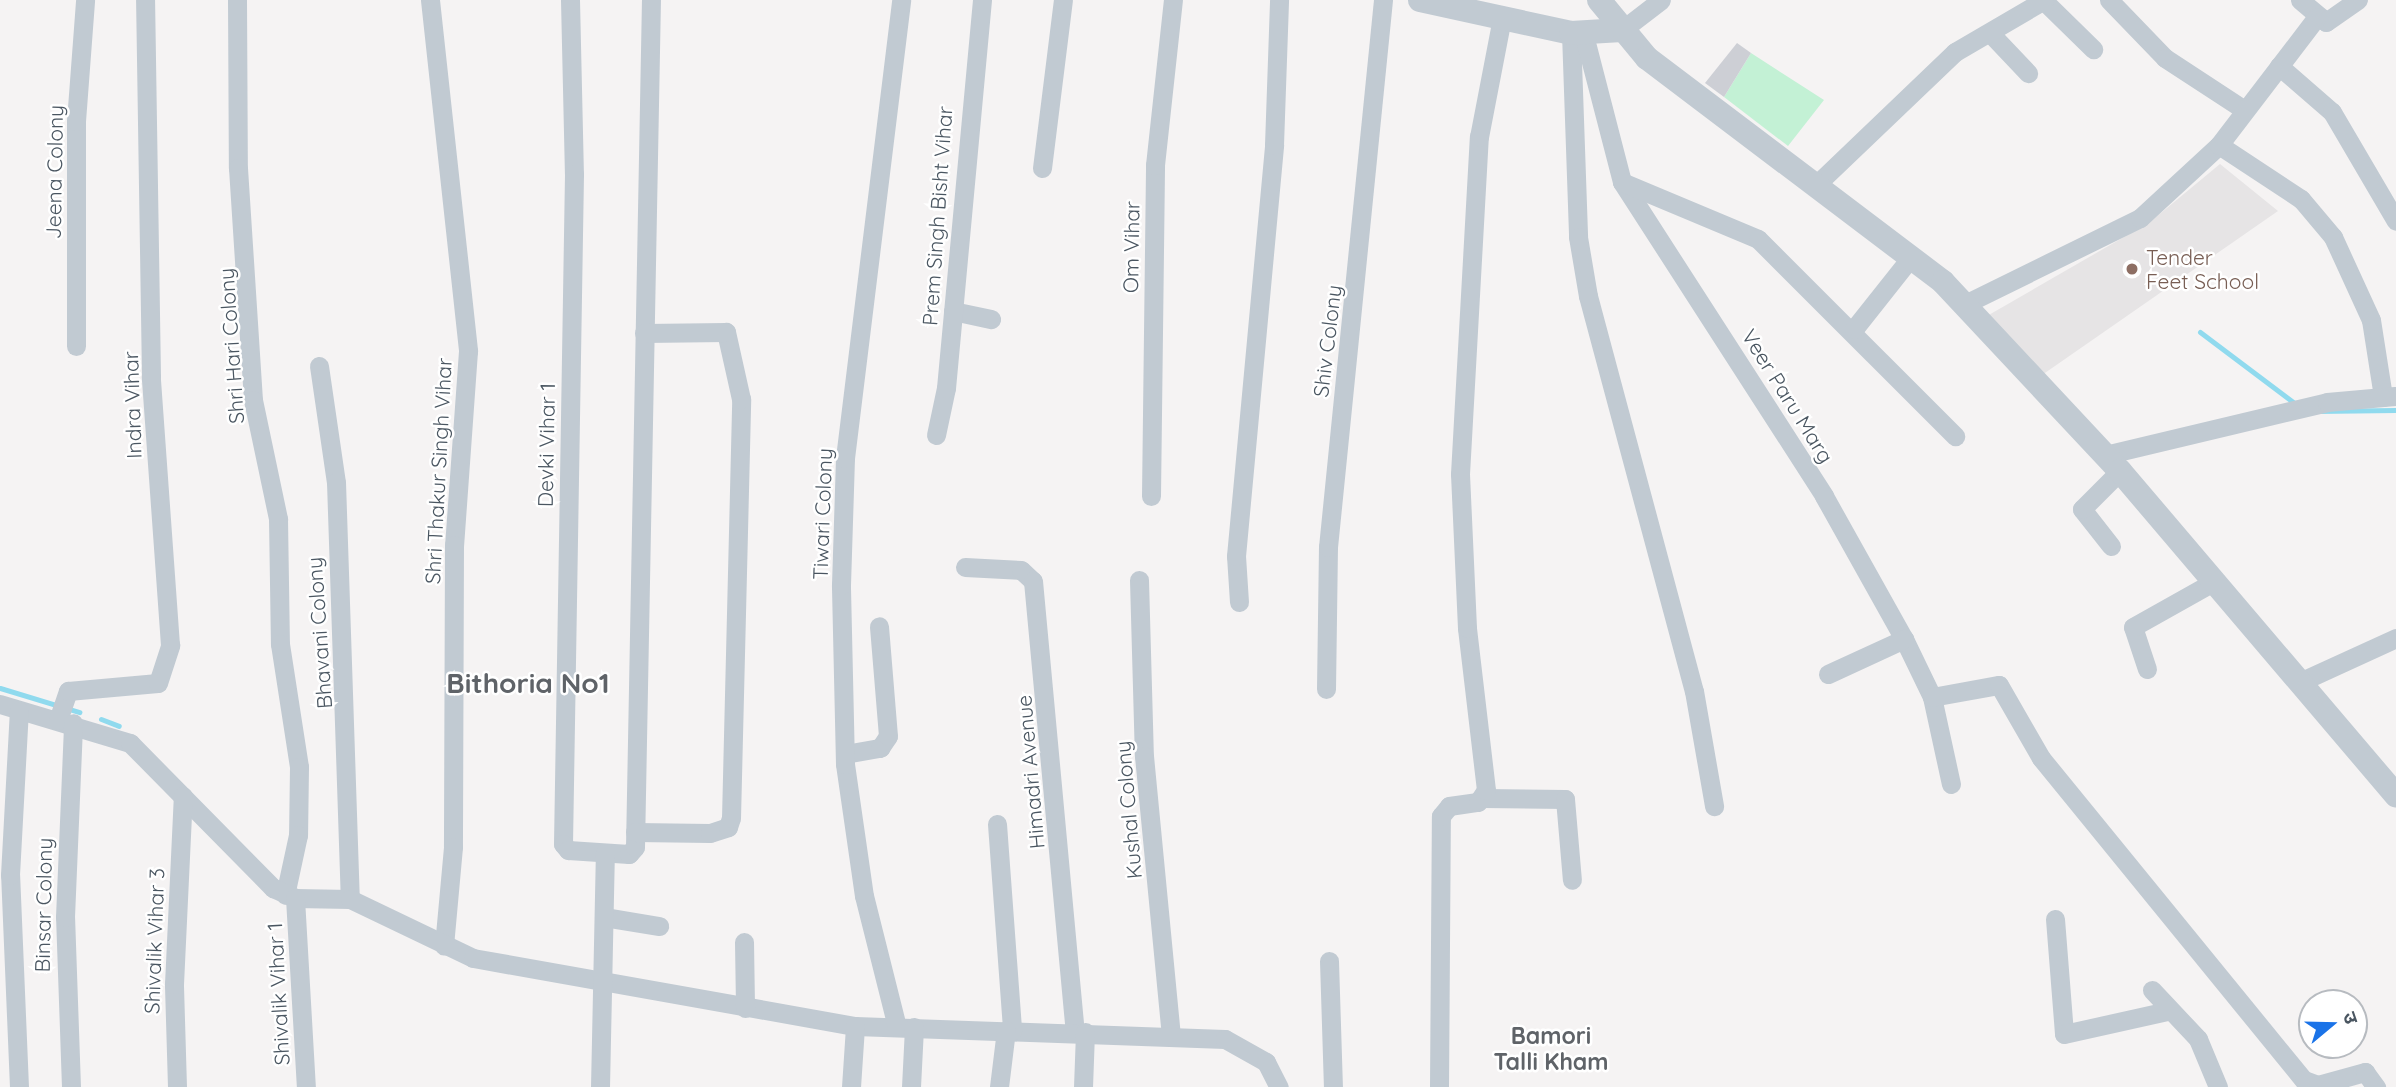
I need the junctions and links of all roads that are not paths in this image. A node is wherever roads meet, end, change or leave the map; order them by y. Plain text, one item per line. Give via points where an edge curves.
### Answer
1 (85, 0) edge
2 (145, 0) edge
3 (237, 0) edge
4 (430, 0) edge
5 (570, 0) edge
6 (651, 0) edge
7 (901, 0) edge
8 (982, 0) edge
9 (1063, 0) edge
10 (1173, 0) edge
11 (1279, 0) edge
12 (1383, 0) edge
13 (1420, 0) edge
14 (1599, 0) edge
15 (1661, 0) edge
16 (2044, 0) edge
17 (2109, 0) edge
18 (2300, 0) edge
19 (2358, 0) edge
20 (2317, 17) junction
21 (1502, 18) junction
22 (1622, 30) junction
23 (1578, 34) junction
24 (1991, 34) junction
25 (2094, 49) dead end
26 (2279, 66) junction
27 (2028, 73) dead end
28 (2243, 109) junction
29 (2219, 145) junction
30 (1042, 168) dead end
31 (1622, 182) junction
32 (1818, 183) junction
33 (2396, 221) edge
34 (1911, 257) junction
35 (1965, 303) junction
36 (953, 311) junction
37 (991, 319) dead end
38 (1854, 329) junction
39 (644, 332) junction
40 (76, 346) dead end
41 (319, 366) dead end
42 (2390, 396) edge
43 (936, 435) dead end
44 (1955, 436) dead end
45 (2113, 463) junction
46 (1151, 496) dead end
47 (2111, 546) dead end
48 (965, 567) dead end
49 (1139, 580) dead end
50 (2215, 581) junction
51 (1239, 602) dead end
52 (879, 626) dead end
53 (2396, 638) edge
54 (1904, 639) junction
55 (2147, 669) dead end
56 (1828, 674) dead end
57 (2302, 681) junction
58 (1326, 689) dead end
59 (1931, 697) junction
60 (9, 708) edge
61 (63, 714) junction
62 (845, 754) junction
63 (1951, 784) dead end
64 (2393, 787) edge
65 (183, 796) junction
66 (1483, 797) junction
67 (1713, 806) dead end
68 (997, 824) dead end
69 (635, 832) junction
70 (605, 853) junction
71 (1572, 880) dead end
72 (290, 896) junction
73 (350, 899) junction
74 (604, 917) junction
75 (2055, 919) dead end
76 (659, 926) dead end
77 (744, 942) dead end
78 (444, 946) junction
79 (1329, 961) dead end
80 (603, 982) junction
81 (2152, 990) dead end
82 (746, 1008) junction
83 (2168, 1011) junction
84 (855, 1026) junction
85 (905, 1027) junction
86 (1009, 1030) junction
87 (1080, 1032) junction
88 (1171, 1035) junction
89 (19, 1087) edge
90 (71, 1087) edge
91 (177, 1087) edge
92 (306, 1087) edge
93 (600, 1087) edge
94 (852, 1087) edge
95 (911, 1087) edge
96 (999, 1087) edge
97 (1083, 1087) edge
98 (1279, 1087) edge
99 (1333, 1087) edge
100 (1439, 1087) edge
101 (2218, 1087) edge
102 (2376, 1087) edge

1 - 40 street, Jeena Colony via 76,121
2 - 61 street, Indra Vihar via 150,377 170,645 166,668 152,687 78,687
3 - 72 street, Shri Hari Colony via 238,168 253,400 278,519 281,644 299,767 298,835
4 - 78 street, Shri Thakur Singh Vihar via 468,351 454,545 454,795
5 - 70 street, Devki Vihar 1 via 574,174 563,844 568,850
6 - 39 street
7 - 62 street, Tiwari Colony via 845,458
8 - 36 street, Prem Singh Bisht Vihar
9 - 30 street
10 - 46 street, Om Vihar via 1155,165
11 - 51 street via 1274,145 1236,556
12 - 58 street, Shiv Colony via 1328,547
13 - 21 street
14 - 22 street
15 - 22 street
16 - 24 street
16 - 25 street
17 - 28 street via 2165,58
18 - 20 street
19 - 20 street via 2329,22
20 - 26 street
21 - 23 street
21 - 66 street via 1479,137 1460,474
22 - 23 street
22 - 32 street via 1647,58
23 - 31 street, Veer Paru Marg
23 - 67 street via 1578,237 1588,296 1694,691
24 - 27 street
24 - 32 street via 1955,52 1920,80
26 - 28 street
26 - 33 street via 2332,112
28 - 29 street
29 - 35 street via 2140,218
29 - 42 street via 2301,199 2333,237 2371,320
31 - 38 street via 1758,239
31 - 54 street, Veer Paru Marg via 1824,496
32 - 34 street
34 - 35 street
34 - 38 street
35 - 45 street
36 - 37 street
36 - 43 street, Prem Singh Bisht Vihar
38 - 44 street
39 - 69 street
39 - 69 street via 726,332 741,399 731,818 728,827 710,833
41 - 73 street, Bhavani Colony via 336,482
42 - 45 street via 2327,402
45 - 47 street via 2082,509
45 - 50 street
48 - 87 street, Himadri Avenue via 1021,570 1033,581
49 - 88 street, Kushal Colony via 1144,756
50 - 55 street via 2133,627
50 - 57 street
52 - 62 street via 888,736 880,748
53 - 57 street
54 - 56 street
54 - 59 street, Veer Paru Marg
57 - 64 street
59 - 63 street, Veer Paru Marg
59 - 102 street via 1999,685 2041,758 2304,1080 2318,1085 2365,1072
60 - 61 street
60 - 89 street
61 - 65 street via 130,743
61 - 90 street, Binsar Colony
62 - 85 street, Tiwari Colony via 864,896
65 - 72 street via 249,869
65 - 91 street, Shivalik Vihar 3 via 174,984
66 - 71 street via 1564,799
66 - 100 street via 1449,806 1441,816
68 - 86 street
69 - 70 street via 633,852
70 - 74 street
72 - 73 street
72 - 92 street, Shivalik Vihar 1
73 - 78 street
74 - 76 street
74 - 80 street
75 - 83 street via 2064,1034
77 - 82 street
78 - 80 street via 503,966
79 - 99 street
80 - 82 street
80 - 93 street
81 - 83 street
82 - 84 street
83 - 101 street via 2198,1040
84 - 85 street
84 - 94 street
85 - 86 street
85 - 95 street, Tiwari Colony
86 - 87 street
86 - 96 street
87 - 88 street
87 - 97 street, Himadri Avenue
88 - 98 street via 1248,1048 1266,1062

